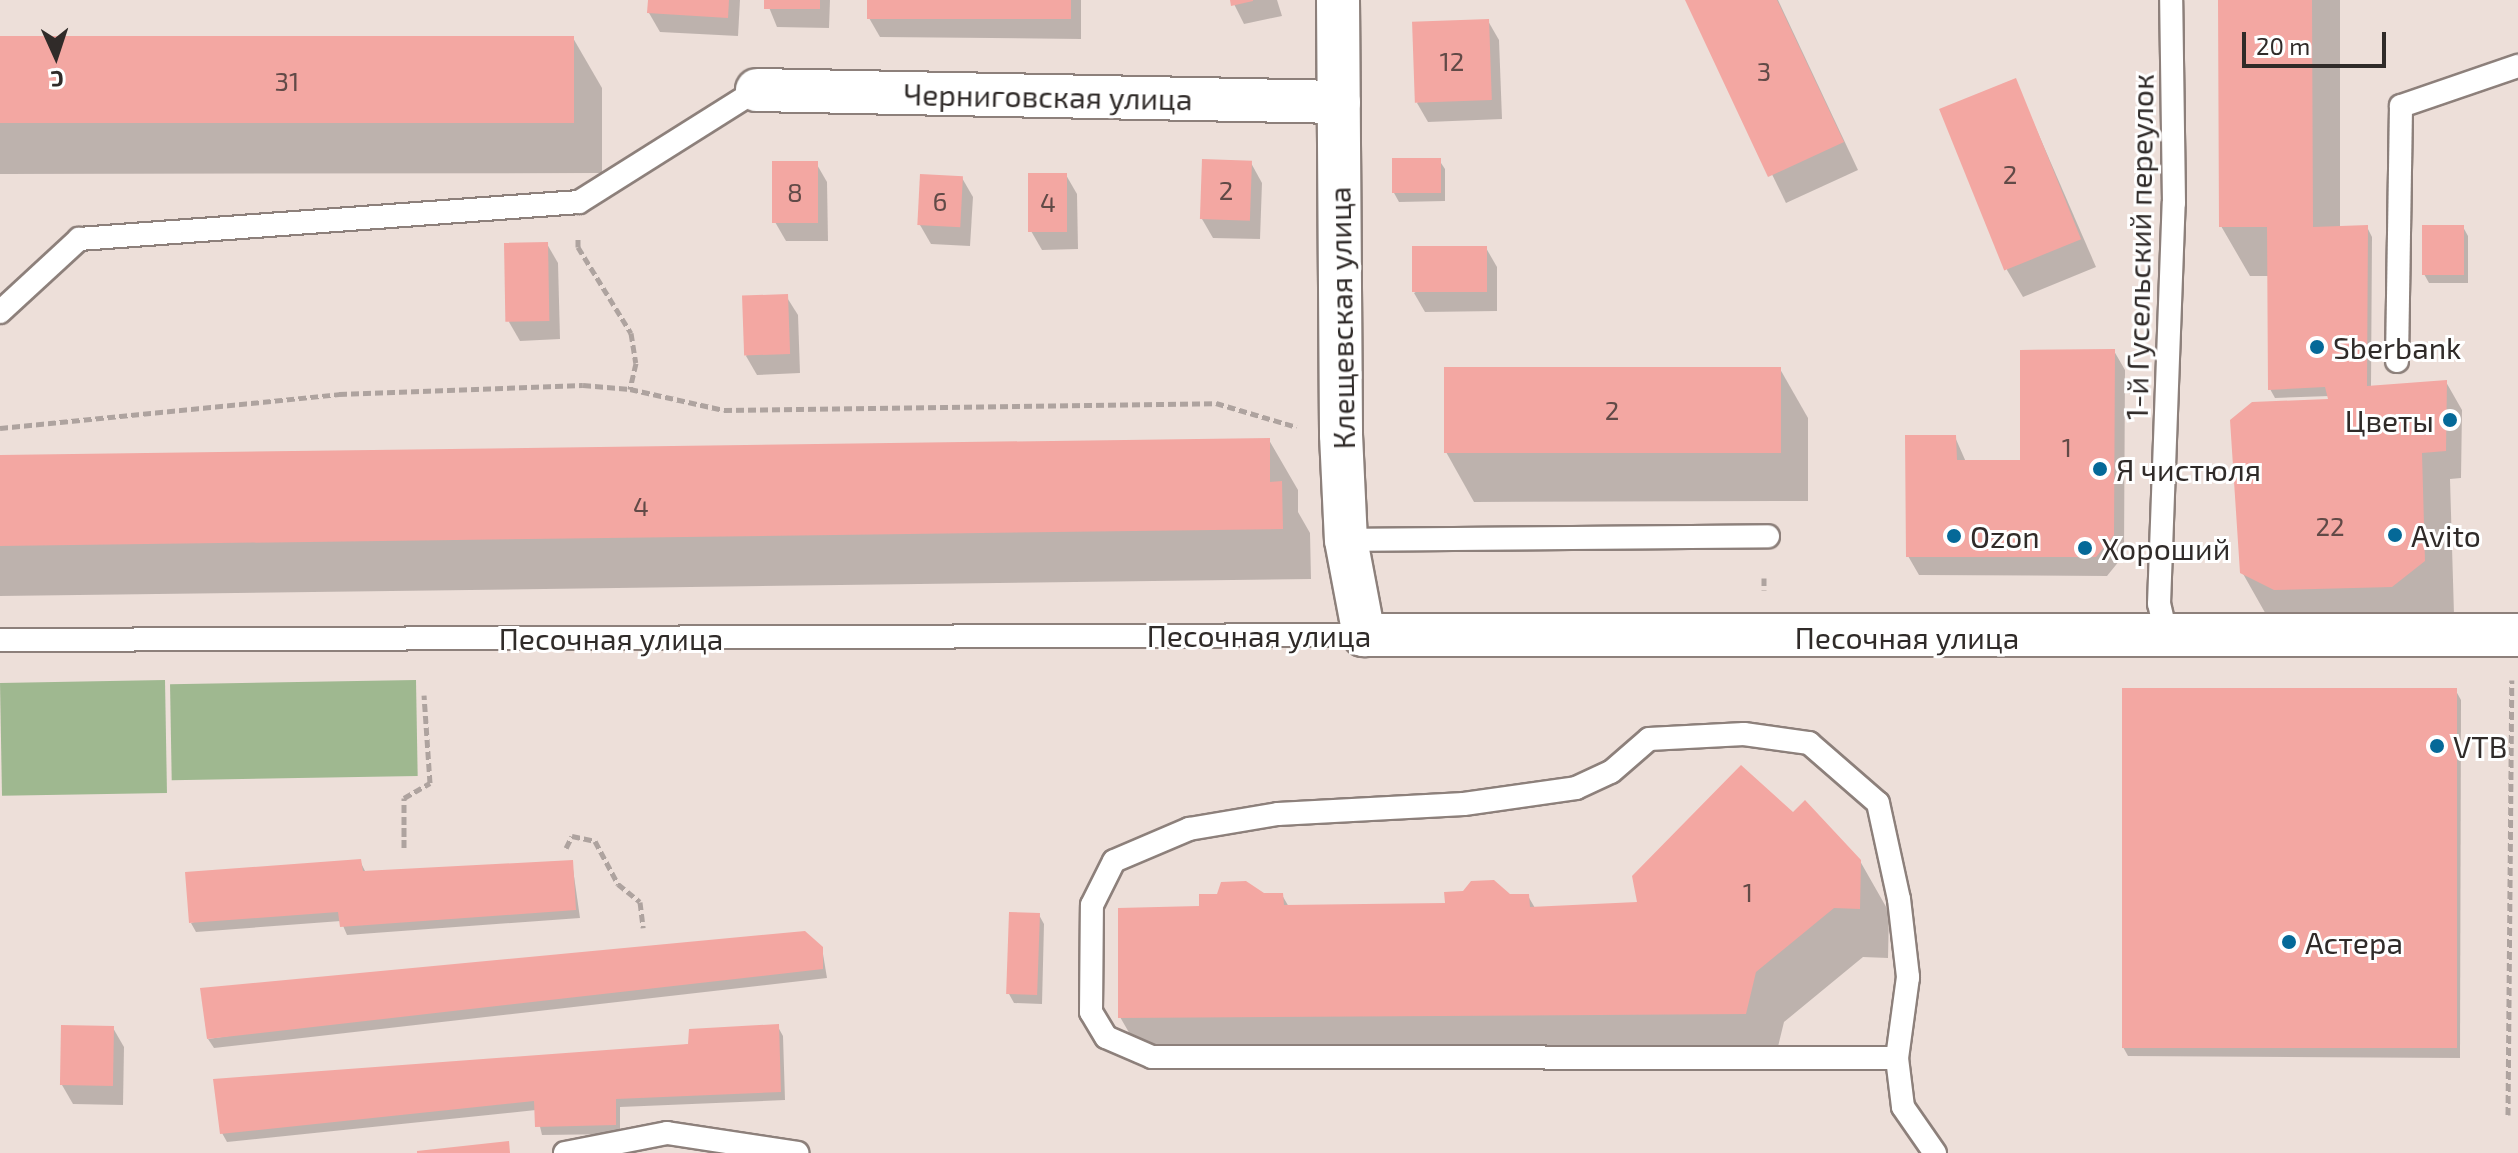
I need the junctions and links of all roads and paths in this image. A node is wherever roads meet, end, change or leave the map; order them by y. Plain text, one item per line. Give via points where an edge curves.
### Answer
1 (1338, 0) edge
2 (2171, 0) edge
3 (2518, 66) edge
4 (757, 90) joint
5 (1339, 102) junction
6 (579, 202) junction
7 (0, 312) edge
8 (2397, 361) dead end
9 (630, 389) junction
10 (0, 428) edge
11 (1341, 435) junction
12 (1768, 536) dead end
13 (1346, 540) junction
14 (1364, 635) junction
15 (2167, 638) junction
16 (0, 640) edge
17 (2515, 649) edge
18 (424, 695) dead end
19 (404, 848) dead end
20 (566, 848) dead end
21 (643, 928) dead end
22 (1897, 1058) junction
23 (2508, 1115) dead end
24 (565, 1153) edge
25 (797, 1153) edge
26 (1935, 1153) edge

1 - 5 street, Клещевская улица
2 - 15 lane, 1-й Гусельский переулок via 2174,203 2159,604
3 - 8 lane via 2401,106
4 - 5 street, Черниговская улица
4 - 6 lane
5 - 11 street, Клещевская улица
6 - 7 lane via 79,239
6 - 9 path via 578,247 631,333 636,363
9 - 10 path via 583,385 339,394
9 - 11 path via 724,410 1216,403 1274,424
11 - 13 street, Клещевская улица
12 - 13 lane
13 - 14 street, Клещевская улица
14 - 15 street, Песочная улица
14 - 16 lane, Песочная улица
15 - 17 street, Песочная улица
17 - 23 path
18 - 19 path via 430,783 404,798
20 - 21 path via 572,836 595,841 618,884 640,902
22 - 22 lane via 1908,977 1899,899 1878,803 1809,743 1744,734 1649,739 1611,772 1576,788 1464,804 1278,814 1189,829 1114,861 1092,905 1091,1012 1106,1037 1152,1057
22 - 26 lane via 1903,1107
24 - 25 lane via 667,1133

